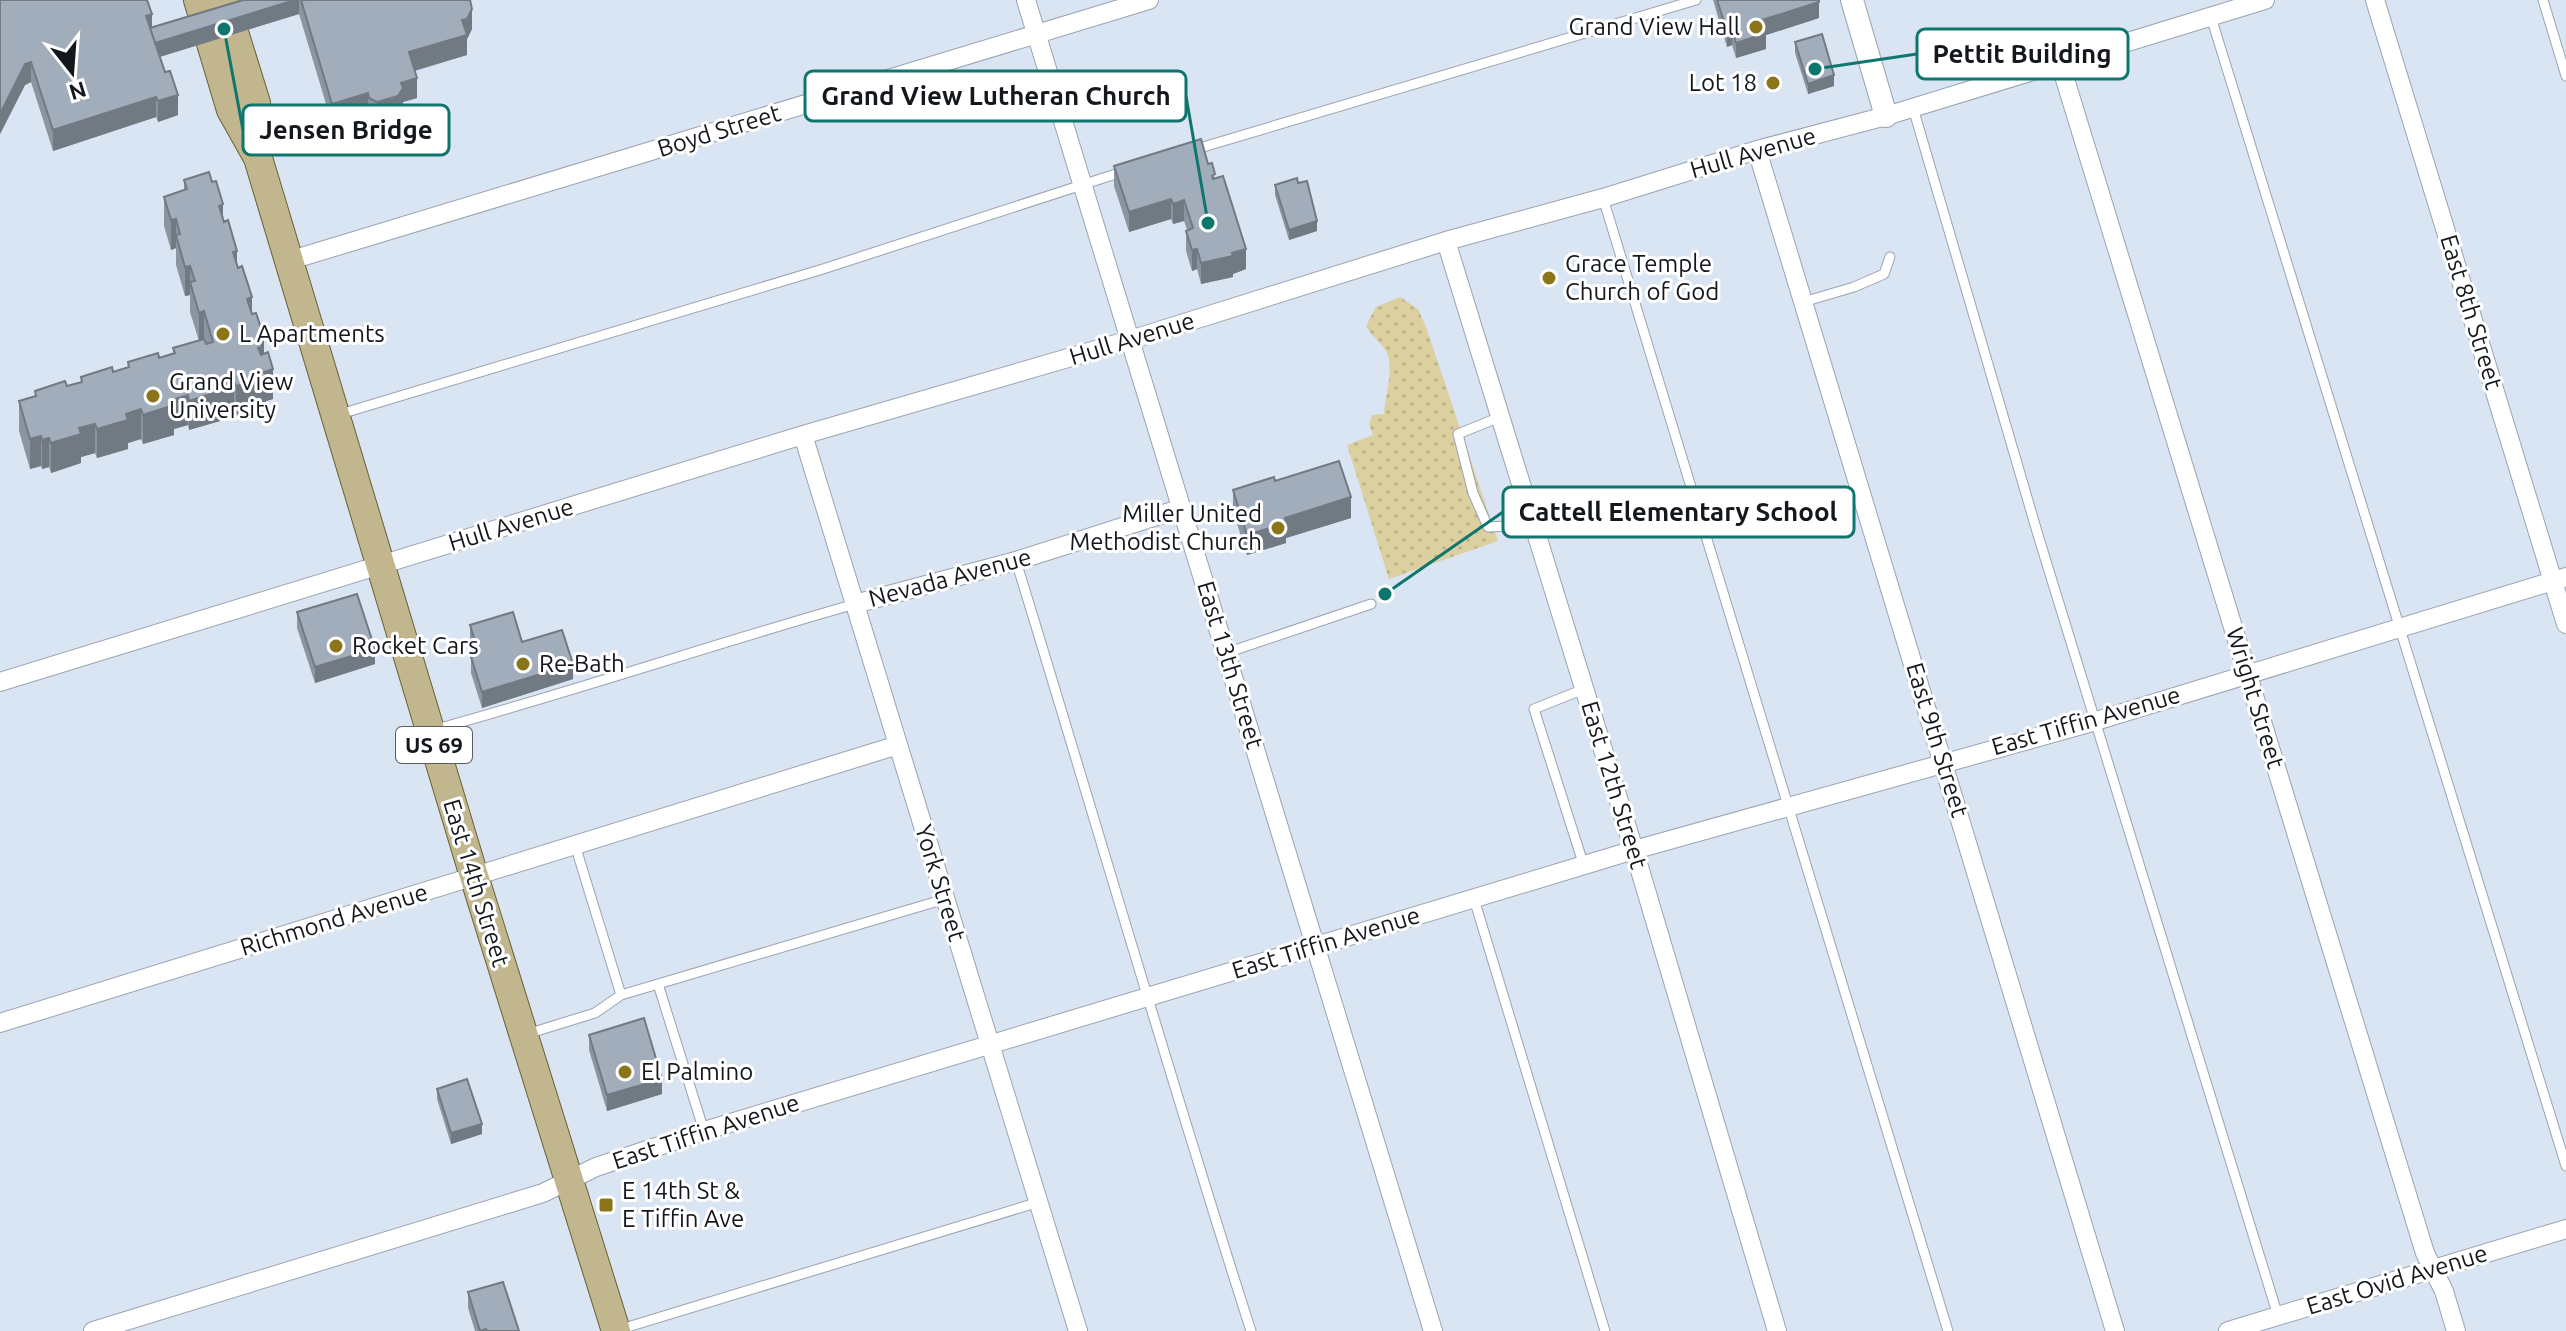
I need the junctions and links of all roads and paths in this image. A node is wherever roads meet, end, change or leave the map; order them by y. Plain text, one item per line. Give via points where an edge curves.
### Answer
1 (198, 0) edge
2 (224, 0) edge
3 (1026, 0) edge
4 (1149, 0) edge
5 (1696, 0) edge
6 (1852, 0) edge
7 (2265, 0) edge
8 (2375, 0) edge
9 (2543, 0) edge
10 (2211, 17) junction
11 (1036, 34) junction
12 (2060, 63) junction
13 (2566, 76) edge
14 (1913, 108) junction
15 (1886, 116) junction
16 (1757, 150) junction
17 (1178, 154) edge
18 (258, 158) junction
19 (1134, 168) edge
20 (1082, 184) junction
21 (1603, 198) junction
22 (1446, 241) junction
23 (1890, 257) dead end
24 (288, 261) junction
25 (1803, 302) junction
26 (1130, 340) junction
27 (335, 415) junction
28 (1500, 417) junction
29 (803, 435) junction
30 (1182, 508) junction
31 (1534, 525) junction
32 (1016, 561) junction
33 (380, 565) junction
34 (2560, 579) edge
35 (855, 604) junction
36 (1371, 604) dead end
37 (2566, 624) edge
38 (2400, 627) junction
39 (1226, 653) junction
40 (2247, 673) junction
41 (0, 682) edge
42 (1584, 689) junction
43 (2096, 721) junction
44 (430, 731) junction
45 (898, 745) junction
46 (1944, 762) junction
47 (1789, 806) junction
48 (575, 845) junction
49 (1634, 850) junction
50 (1584, 866) junction
51 (474, 876) junction
52 (945, 899) junction
53 (1474, 899) junction
54 (1316, 946) junction
55 (658, 984) junction
56 (621, 995) junction
57 (1149, 997) junction
58 (0, 1023) edge
59 (523, 1035) junction
60 (990, 1044) junction
61 (704, 1131) junction
62 (2566, 1166) edge
63 (570, 1180) junction
64 (1039, 1202) junction
65 (2566, 1229) edge
66 (2433, 1270) junction
67 (2278, 1316) junction
68 (93, 1331) edge
69 (616, 1331) edge
70 (1078, 1331) edge
71 (1251, 1331) edge
72 (1433, 1331) edge
73 (1605, 1331) edge
74 (1777, 1331) edge
75 (1948, 1331) edge
76 (2115, 1331) edge
77 (2228, 1331) edge
78 (2456, 1331) edge

1 - 18 main road, East 14th Street / US 69 via 231,110
2 - 18 main road, East 14th Street / US 69 via 256,103
3 - 11 street, East 13th Street
4 - 11 street, Boyd Street
5 - 17 lane
6 - 15 street
7 - 10 street, Hull Avenue
8 - 34 street, East 8th Street
9 - 13 lane
10 - 12 street, Hull Avenue
10 - 38 lane
11 - 20 street, East 13th Street
11 - 24 street, Boyd Street
12 - 14 street, Hull Avenue
12 - 40 street, Wright Street
14 - 15 street, Hull Avenue
14 - 43 lane
15 - 16 street, Hull Avenue
16 - 21 street, Hull Avenue
16 - 25 street, East 9th Street
18 - 24 main road, East 14th Street / US 69
19 - 20 lane
20 - 26 street, East 13th Street
20 - 27 lane via 823,269
21 - 22 street, Hull Avenue
21 - 47 lane
22 - 26 street, Hull Avenue
22 - 28 street, East 12th Street
23 - 25 lane via 1884,274
24 - 27 main road, East 14th Street / US 69
25 - 46 street, East 9th Street
26 - 29 street, Hull Avenue
26 - 30 street, East 13th Street
27 - 33 main road, East 14th Street / US 69
28 - 31 street, East 12th Street
28 - 31 lane via 1458,434 1473,493 1488,527
29 - 33 street, Hull Avenue
29 - 35 street, York Street
30 - 32 street, Nevada Avenue
30 - 39 street, East 13th Street
31 - 42 street, East 12th Street
32 - 35 street, Nevada Avenue
32 - 57 lane
33 - 41 street, Hull Avenue
33 - 44 main road, East 14th Street / US 69
34 - 37 street, East 8th Street
34 - 38 street, East Tiffin Avenue
35 - 44 lane
35 - 45 street, York Street
36 - 39 lane
38 - 40 street, East Tiffin Avenue
38 - 62 lane
39 - 54 street, East 13th Street
40 - 43 street, East Tiffin Avenue
40 - 66 street, Wright Street
42 - 49 street, East 12th Street
42 - 50 lane via 1534,709
43 - 46 street, East Tiffin Avenue
43 - 67 lane
44 - 51 main road, East 14th Street / US 69
45 - 48 street, Richmond Avenue
45 - 52 street, York Street
46 - 47 street, East Tiffin Avenue
46 - 76 street, East 9th Street
47 - 49 street, East Tiffin Avenue
47 - 75 lane
48 - 51 street, Richmond Avenue
48 - 56 lane
49 - 50 street, East Tiffin Avenue
49 - 74 street, East 12th Street
50 - 53 street, East Tiffin Avenue
51 - 58 street, Richmond Avenue
51 - 59 main road, East 14th Street / US 69
52 - 55 lane
52 - 60 street, York Street
53 - 54 street, East Tiffin Avenue
53 - 73 lane
54 - 57 street, East Tiffin Avenue
54 - 72 street, East 13th Street
55 - 56 lane
55 - 61 lane
56 - 59 lane via 595,1013
57 - 60 street, East Tiffin Avenue
57 - 71 lane
59 - 63 main road, East 14th Street / US 69
60 - 61 street, East Tiffin Avenue
60 - 64 street, York Street
61 - 63 street, East Tiffin Avenue
63 - 68 street, East Tiffin Avenue via 543,1193
63 - 69 main road, East 14th Street / US 69
64 - 69 lane
64 - 70 street, York Street
65 - 66 street, East Ovid Avenue
66 - 67 street, East Ovid Avenue
66 - 78 street, Wright Street
67 - 77 street, East Ovid Avenue

